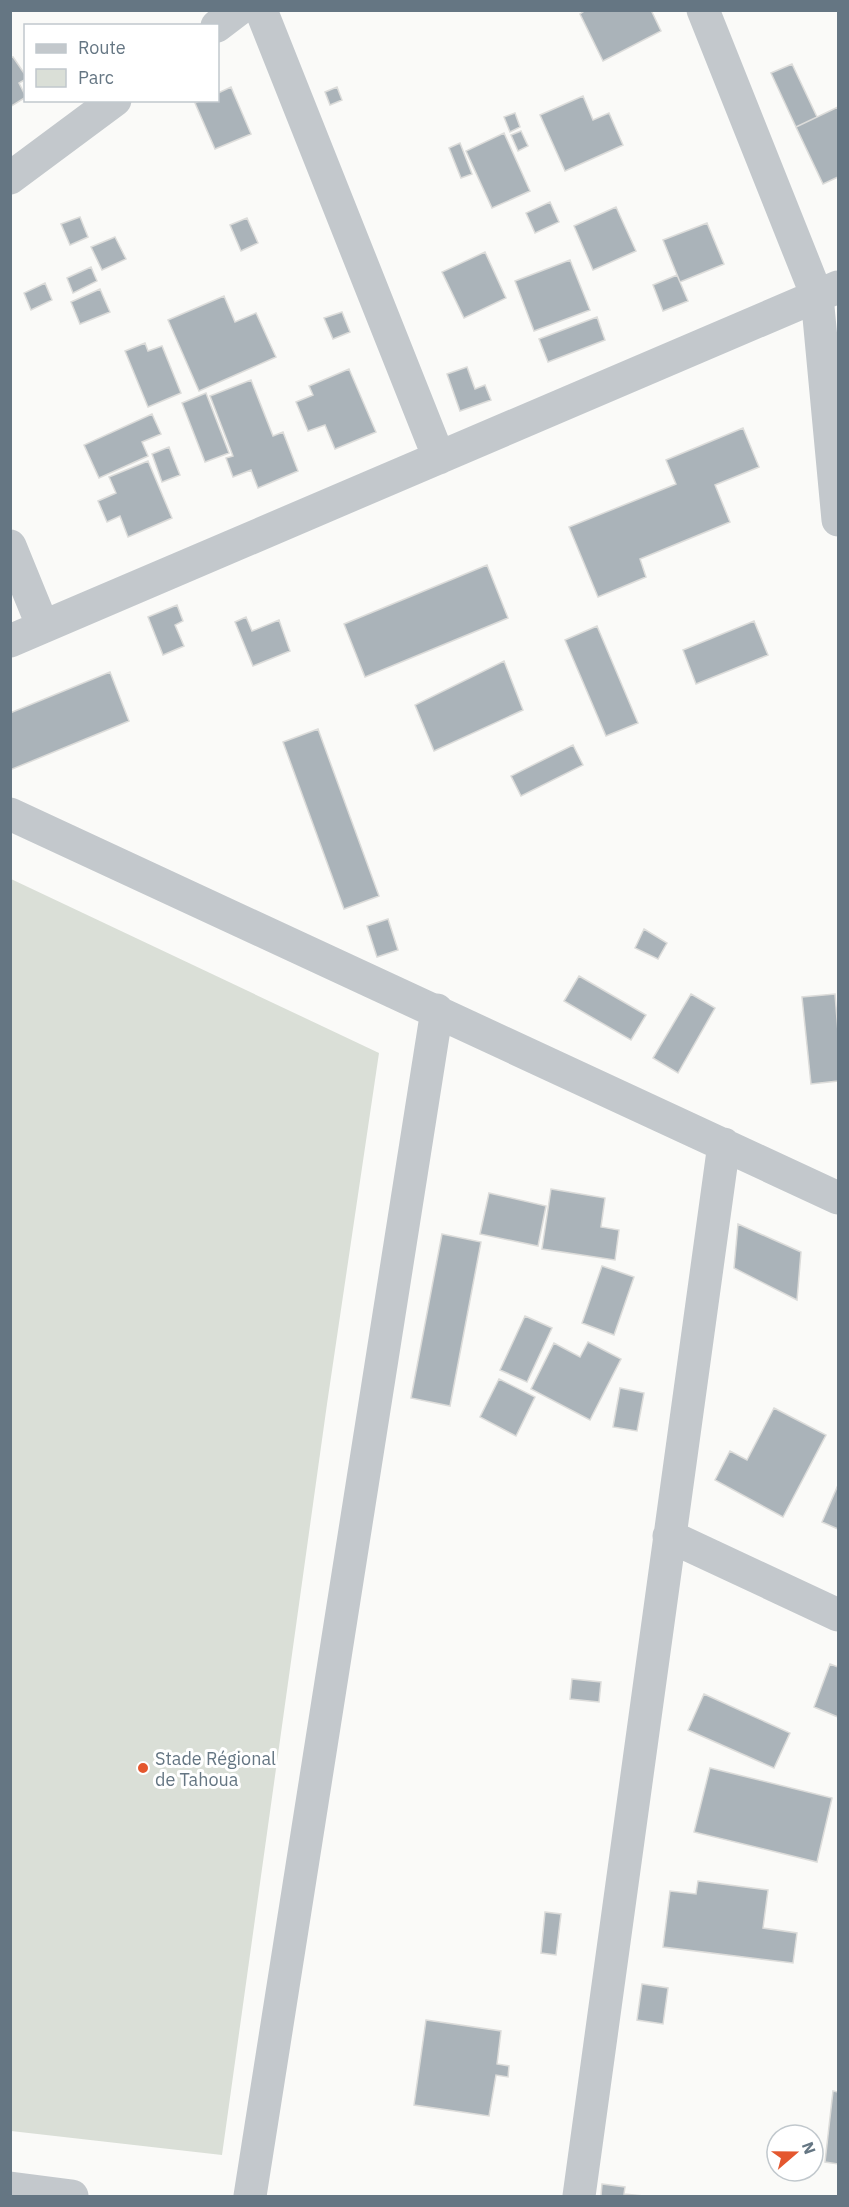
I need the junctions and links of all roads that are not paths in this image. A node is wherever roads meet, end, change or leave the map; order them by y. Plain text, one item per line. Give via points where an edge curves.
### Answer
1 (238, 10) edge
2 (261, 10) edge
3 (704, 10) edge
4 (219, 24) edge
5 (112, 102) edge
6 (10, 178) edge
7 (828, 291) edge
8 (439, 458) junction
9 (838, 520) edge
10 (10, 546) edge
11 (44, 627) junction
12 (10, 641) edge
13 (10, 814) edge
14 (436, 1010) junction
15 (724, 1144) junction
16 (838, 1198) edge
17 (669, 1536) junction
18 (838, 1615) edge
19 (10, 2188) edge
20 (72, 2196) edge
21 (250, 2196) edge
22 (579, 2196) edge

1 - 4 street
2 - 8 street
3 - 7 street
5 - 6 street
7 - 8 street
7 - 9 street
8 - 11 street
10 - 11 street
11 - 12 street
13 - 14 street
14 - 15 street
14 - 21 street
15 - 16 street
15 - 17 street
17 - 18 street
17 - 22 street
19 - 20 street

